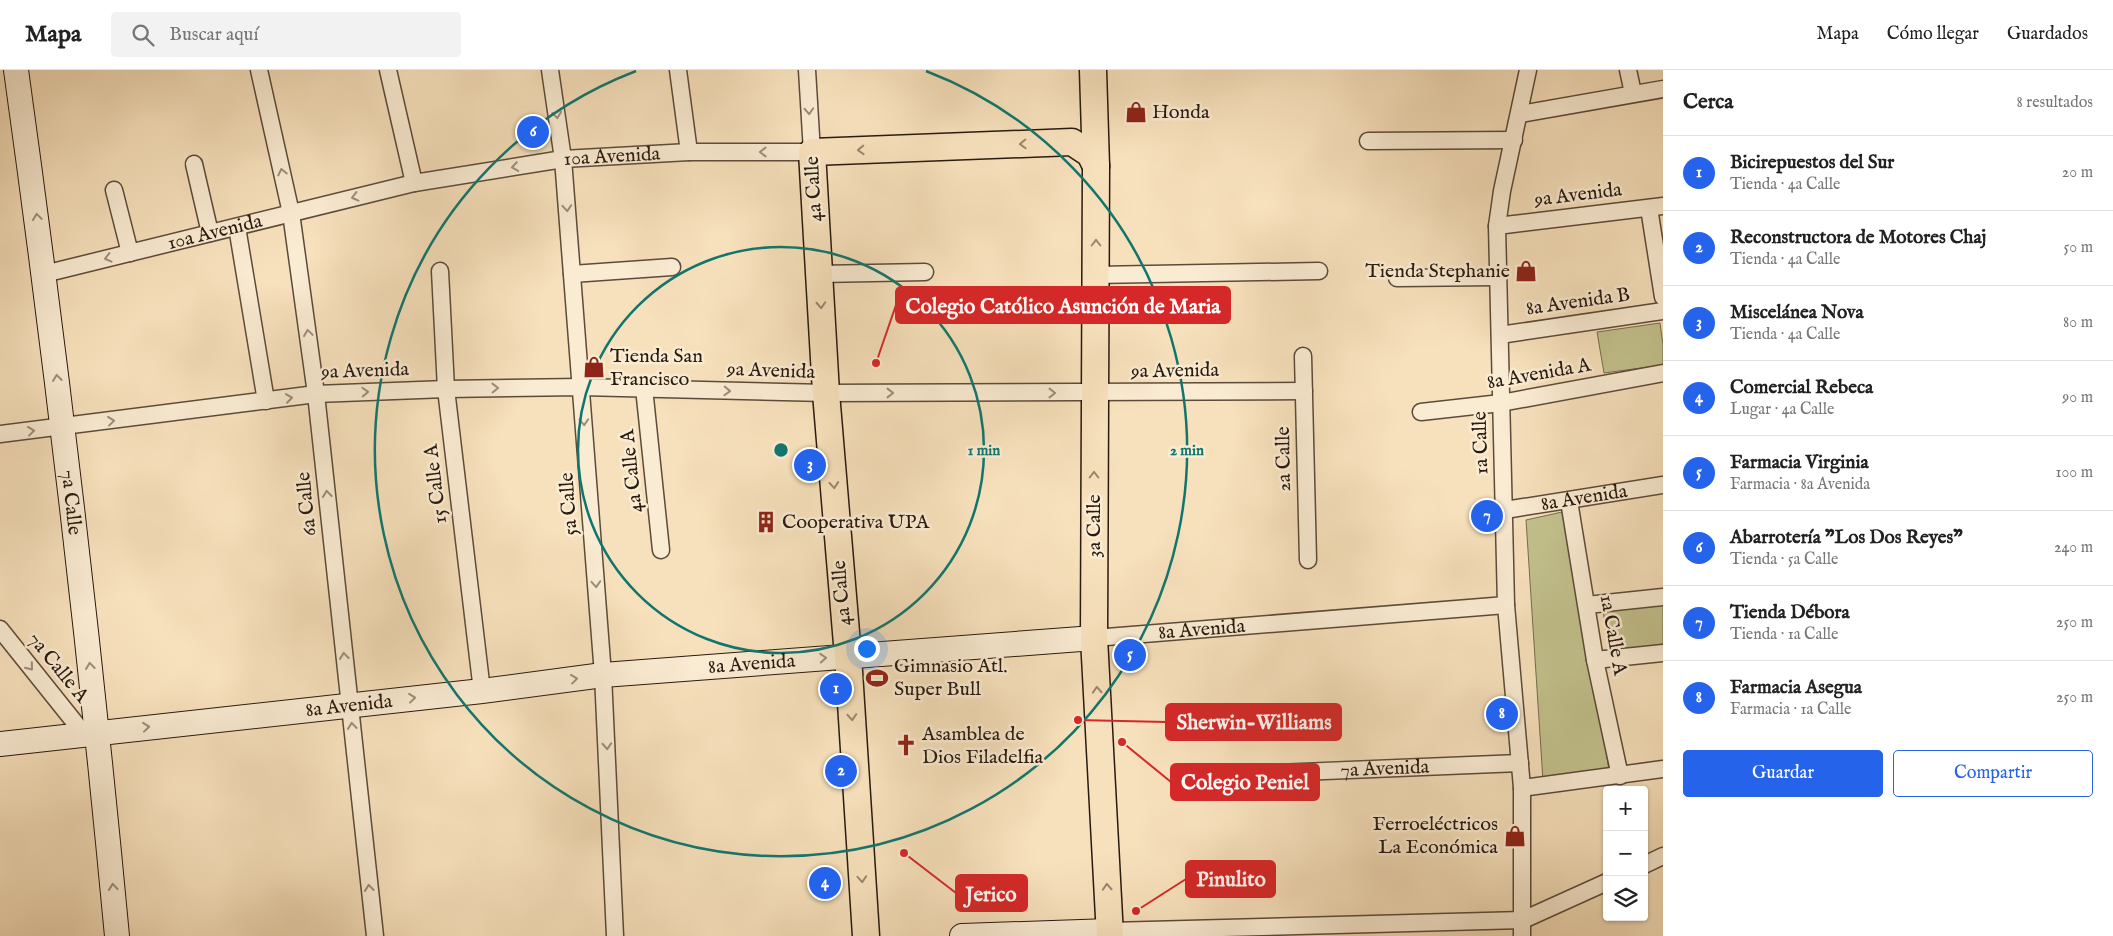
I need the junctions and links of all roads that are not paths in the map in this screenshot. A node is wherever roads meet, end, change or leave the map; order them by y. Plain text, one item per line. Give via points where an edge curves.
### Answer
1 (16, 70) edge
2 (259, 70) edge
3 (388, 70) edge
4 (550, 70) edge
5 (678, 70) edge
6 (807, 70) edge
7 (1093, 70) edge
8 (1528, 70) edge
9 (1628, 70) edge
10 (1663, 88) edge
11 (1632, 94) junction
12 (1520, 114) junction
13 (1096, 116) junction
14 (1514, 140) junction
15 (1368, 141) dead end
16 (1072, 142) junction
17 (689, 152) junction
18 (812, 152) junction
19 (563, 159) junction
20 (194, 164) dead end
21 (1096, 166) junction
22 (414, 183) junction
23 (114, 190) dead end
24 (1656, 207) edge
25 (292, 213) junction
26 (1497, 226) junction
27 (236, 227) junction
28 (210, 233) junction
29 (130, 253) junction
30 (672, 267) dead end
31 (440, 271) dead end
32 (925, 272) dead end
33 (1319, 272) dead end
34 (44, 274) junction
35 (572, 274) junction
36 (819, 274) junction
37 (1096, 275) junction
38 (1497, 277) junction
39 (1397, 278) dead end
40 (1663, 297) edge
41 (1663, 311) edge
42 (1500, 335) junction
43 (1303, 356) dead end
44 (1663, 374) edge
45 (581, 387) junction
46 (644, 388) junction
47 (446, 389) junction
48 (1304, 391) junction
49 (826, 393) junction
50 (1094, 393) junction
51 (316, 394) junction
52 (266, 401) junction
53 (1501, 403) junction
54 (1421, 412) dead end
55 (62, 427) junction
56 (0, 434) edge
57 (1663, 484) edge
58 (1569, 500) junction
59 (1505, 510) junction
60 (661, 550) dead end
61 (1308, 560) dead end
62 (1663, 597) edge
63 (1506, 605) junction
64 (1587, 605) junction
65 (0, 629) edge
66 (1094, 638) junction
67 (1663, 653) edge
68 (848, 656) junction
69 (1595, 660) junction
70 (603, 675) junction
71 (482, 691) junction
72 (350, 704) junction
73 (91, 733) junction
74 (0, 744) edge
75 (1520, 763) junction
76 (1663, 769) edge
77 (1249, 774) dead end
78 (1620, 776) junction
79 (1522, 788) junction
80 (1663, 856) edge
81 (1648, 863) edge
82 (1603, 884) edge
83 (1522, 928) edge
84 (1110, 934) edge
85 (117, 936) edge
86 (375, 936) edge
87 (615, 936) edge
88 (866, 936) edge
89 (962, 936) edge

34 -> 1 street, 7a Calle
25 -> 2 street, 6a Calle
3 - 22 street
4 -> 19 street, 5a Calle
5 - 17 street
6 -> 18 street, 4a Calle
7 - 13 main road, 3a Calle
8 - 12 street, 1a Calle
9 - 11 street
10 - 11 street
11 - 12 street
12 - 14 street, 1a Calle
13 - 16 main road via 1082,136
13 - 21 main road, 3a Calle
14 - 15 street
14 - 26 street, 1a Calle
16 -> 18 main road, 10a Avenida
16 - 21 main road via 1090,154
18 -> 17 street, 10a Avenida
17 - 19 street, 10a Avenida
18 - 36 main road, 4a Calle
19 -> 22 street, 10a Avenida
19 -> 35 street, 5a Calle
20 - 28 street
37 -> 21 main road, 3a Calle
22 -> 25 street, 10a Avenida
23 - 29 street
24 - 26 street, 9a Avenida
24 - 40 street
25 - 27 street, 10a Avenida
51 -> 25 street, 6a Calle
26 - 38 street, 1a Calle
27 - 28 street, 10a Avenida
27 - 52 street
28 - 29 street, 10a Avenida
29 -> 34 street, 10a Avenida
30 - 35 street
31 - 47 street, 15 Calle A
32 - 36 street
33 - 37 street
55 -> 34 street, 7a Calle
35 - 45 street, 5a Calle
36 -> 49 main road, 4a Calle
37 - 50 main road, 3a Calle
38 - 39 street
38 - 42 street, 1a Calle
41 - 42 street, 8a Avenida B
42 - 53 street, 1a Calle
43 - 48 street, 2a Calle
44 - 53 street, 8a Avenida A
45 - 46 street, 9a Avenida
47 -> 45 street, 9a Avenida
45 -> 70 street, 5a Calle
46 -> 49 street, 9a Avenida
46 - 60 street, 4a Calle A
51 -> 47 street, 9a Avenida
47 - 71 street, 15 Calle A
48 - 50 street, 9a Avenida
48 - 61 street, 2a Calle
49 -> 50 street, 9a Avenida
49 -> 68 main road, 4a Calle
66 -> 50 main road, 3a Calle
52 -> 51 street, 9a Avenida
72 -> 51 street, 6a Calle
55 -> 52 street, 9a Avenida
53 - 54 street, 8a Avenida A
53 - 59 street, 1a Calle
56 -> 55 street, 9a Avenida
73 -> 55 street, 7a Calle
57 - 58 street, 8a Avenida
58 - 59 street, 8a Avenida
58 - 64 street, 1a Calle A
59 - 63 street, 1a Calle
62 - 64 street
63 - 66 street, 8a Avenida
63 - 75 street, 1a Calle
64 - 69 street, 1a Calle A
65 -> 73 street, 7a Calle A
66 - 68 street, 8a Avenida
84 -> 66 main road, 3a Calle
67 - 69 street
70 -> 68 street, 8a Avenida
68 -> 88 main road, 4a Calle
69 - 78 street, 1a Calle A
71 -> 70 street, 8a Avenida
70 -> 87 street, 5a Calle
72 -> 71 street, 8a Avenida
73 -> 72 street, 8a Avenida
86 -> 72 street, 6a Calle
73 - 74 street, 8a Avenida
85 -> 73 street, 7a Calle
75 - 77 street, 7a Avenida
75 - 79 street, 1a Calle
76 - 78 street
78 - 79 street
79 - 83 street, 1a Calle
80 - 81 street
82 - 83 street
83 - 84 street
84 - 89 street

